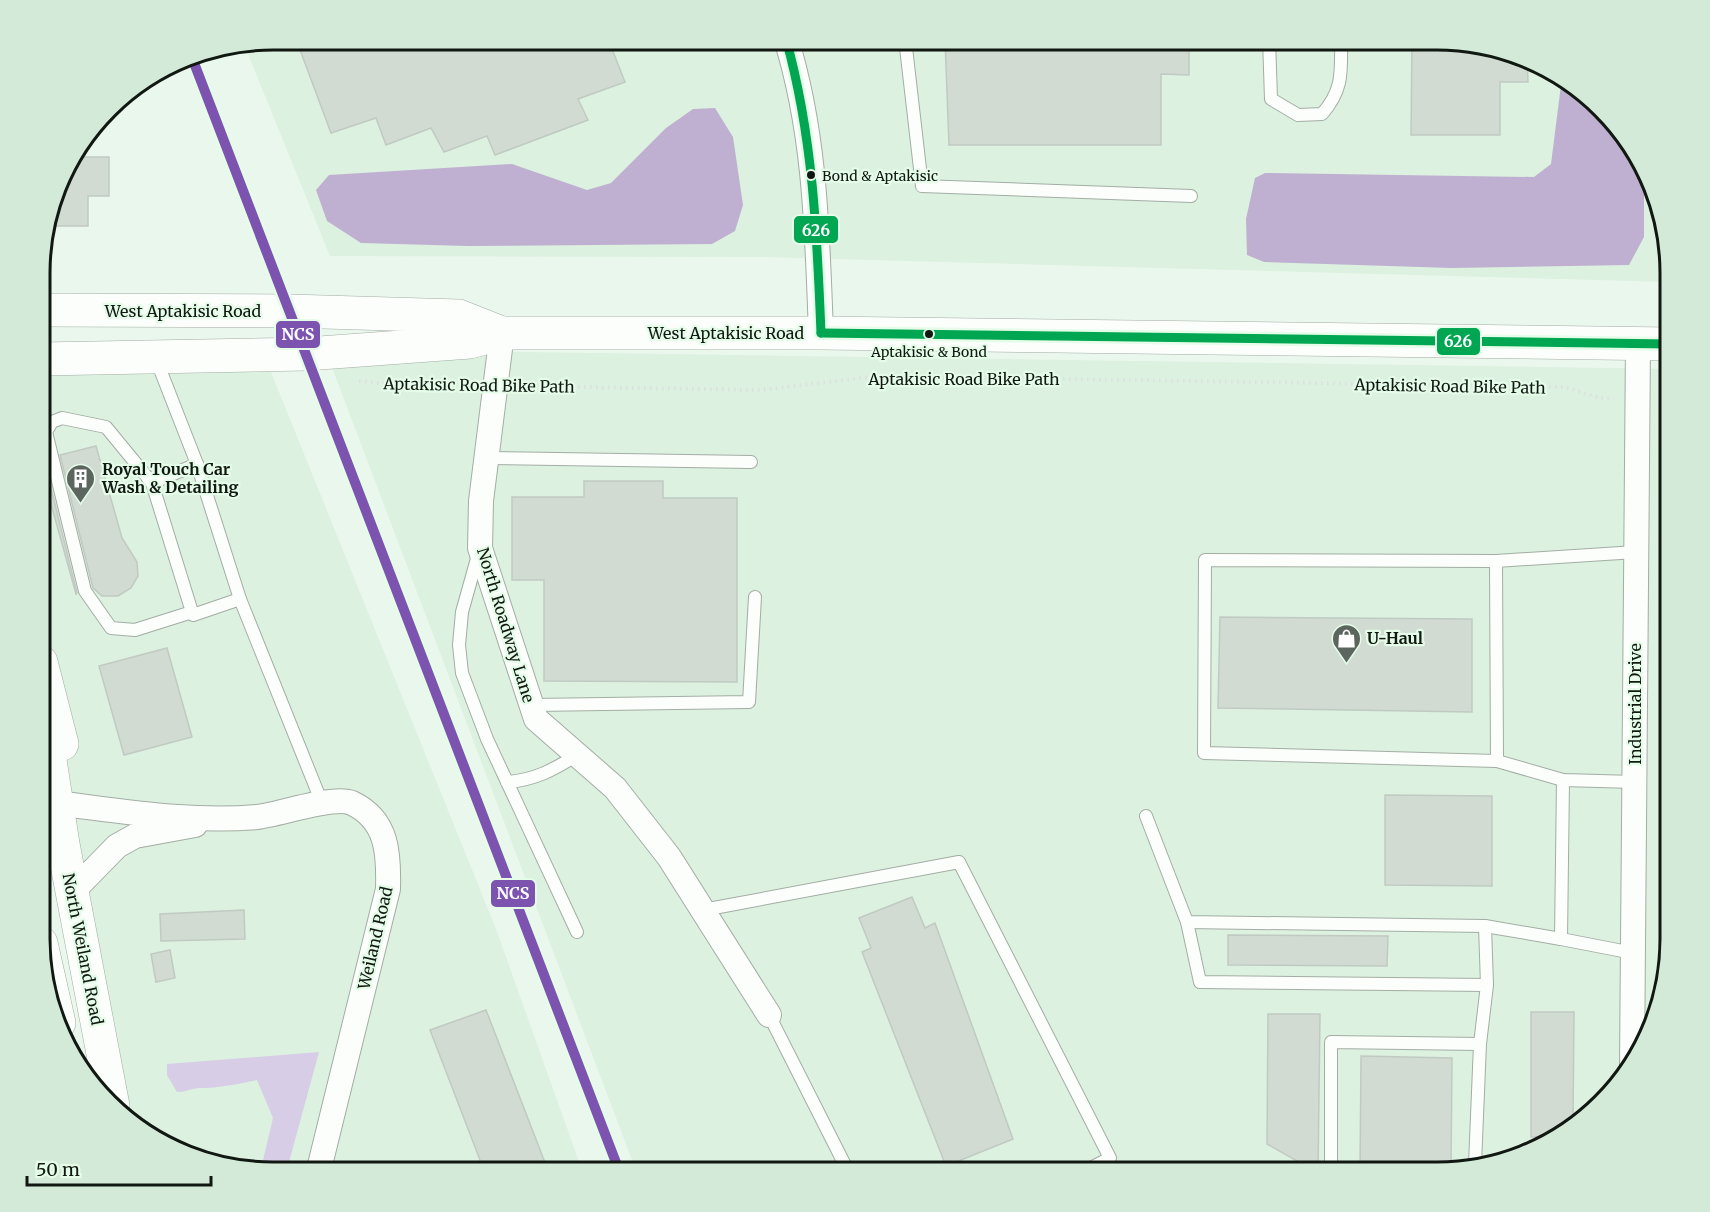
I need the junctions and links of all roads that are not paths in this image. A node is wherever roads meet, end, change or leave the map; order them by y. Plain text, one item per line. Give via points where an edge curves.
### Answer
1 (789, 50) edge
2 (906, 50) edge
3 (1269, 50) edge
4 (1341, 50) edge
5 (1191, 196) dead end
6 (50, 310) edge
7 (502, 333) junction
8 (821, 333) junction
9 (1638, 344) junction
10 (1660, 344) edge
11 (156, 357) junction
12 (50, 359) edge
13 (50, 425) edge
14 (50, 448) edge
15 (487, 458) junction
16 (751, 462) dead end
17 (197, 464) junction
18 (152, 483) junction
19 (480, 548) junction
20 (1636, 552) junction
21 (1496, 561) junction
22 (755, 597) dead end
23 (240, 599) junction
24 (192, 612) junction
25 (50, 698) edge
26 (532, 705) junction
27 (577, 755) junction
28 (50, 761) edge
29 (1497, 761) junction
30 (1563, 780) junction
31 (507, 782) junction
32 (1634, 782) junction
33 (56, 802) junction
34 (322, 803) junction
35 (1146, 816) dead end
36 (228, 819) junction
37 (52, 847) edge
38 (73, 891) junction
39 (703, 910) junction
40 (1187, 922) junction
41 (1485, 926) junction
42 (577, 932) dead end
43 (1561, 939) junction
44 (1633, 953) junction
45 (1487, 985) junction
46 (769, 1015) joint
47 (1639, 1036) edge
48 (1480, 1044) junction
49 (110, 1092) edge
50 (1474, 1159) edge
51 (321, 1162) edge
52 (843, 1162) edge
53 (1103, 1162) edge
54 (1330, 1162) edge

1 - 8 street via 808,128
2 - 5 lane via 922,186
3 - 4 lane via 1271,99 1298,115 1322,114 1335,99 1341,75
6 - 7 main road, West Aptakisic Road via 459,316
7 - 8 main road, West Aptakisic Road
7 - 11 main road, West Aptakisic Road via 470,342 306,354
7 - 15 street, North Roadway Lane
8 - 9 main road, West Aptakisic Road
9 - 10 main road, West Aptakisic Road
9 - 20 street, Industrial Drive
11 - 12 main road, West Aptakisic Road
11 - 17 lane
13 - 18 lane via 62,418 106,427
14 - 24 lane via 86,591 111,628 135,630
15 - 16 lane
15 - 19 street, North Roadway Lane
17 - 18 lane
17 - 23 lane
18 - 24 lane
19 - 26 street, North Roadway Lane
19 - 31 lane via 462,612 462,673
20 - 21 lane
20 - 32 street, Industrial Drive
21 - 29 lane
21 - 29 lane via 1205,560 1204,753
22 - 26 lane via 749,702
23 - 24 lane via 193,615
23 - 34 lane
25 - 33 main road via 63,749
26 - 27 street, North Roadway Lane via 536,719
27 - 31 lane via 547,774
27 - 39 street, North Roadway Lane via 615,788 669,857
28 - 33 main road, North Weiland Road
29 - 30 lane
30 - 32 lane
30 - 43 lane
31 - 42 lane
32 - 44 street, Industrial Drive
33 - 36 street, Weiland Road
33 - 37 main road, North Weiland Road
34 - 36 street, Weiland Road via 260,817
34 - 51 street, Weiland Road via 350,802 368,814 382,830 389,856 386,897
35 - 40 lane
36 - 38 street, Weiland Road via 135,836 117,846
37 - 38 main road, North Weiland Road
38 - 49 main road, North Weiland Road
39 - 46 street, North Roadway Lane
39 - 53 lane via 959,862 1110,1158
40 - 41 lane
40 - 45 lane via 1200,982
41 - 43 lane
41 - 45 lane
43 - 44 lane
44 - 47 street, Industrial Drive
45 - 48 lane
46 - 52 lane
48 - 50 lane
48 - 54 lane via 1331,1042

